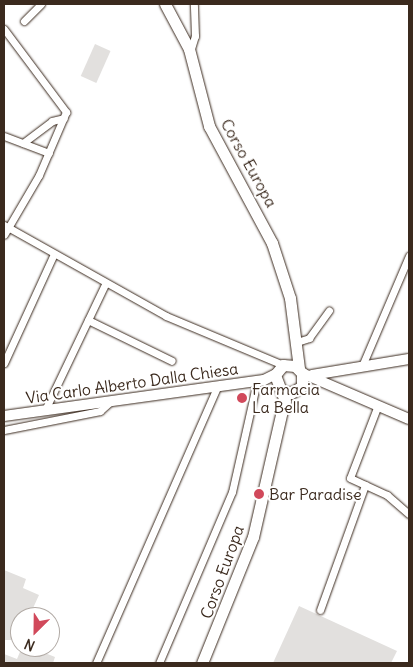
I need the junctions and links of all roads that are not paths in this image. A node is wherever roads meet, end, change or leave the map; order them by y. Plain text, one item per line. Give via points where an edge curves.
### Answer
1 (41, 4) edge
2 (165, 4) edge
3 (194, 4) edge
4 (24, 22) dead end
5 (4, 29) edge
6 (195, 29) junction
7 (178, 30) junction
8 (190, 46) junction
9 (64, 118) junction
10 (4, 136) edge
11 (23, 143) junction
12 (49, 153) junction
13 (6, 226) edge
14 (4, 236) edge
15 (54, 254) junction
16 (409, 256) edge
17 (105, 284) junction
18 (329, 310) dead end
19 (88, 320) junction
20 (297, 342) junction
21 (409, 359) edge
22 (172, 361) dead end
23 (4, 363) edge
24 (362, 366) junction
25 (304, 374) junction
26 (260, 380) junction
27 (281, 384) junction
28 (217, 387) junction
29 (111, 401) junction
30 (378, 405) junction
31 (45, 410) junction
32 (4, 416) edge
33 (409, 419) edge
34 (4, 430) edge
35 (365, 485) junction
36 (409, 514) edge
37 (320, 610) dead end
38 (96, 663) edge
39 (159, 663) edge
40 (202, 663) edge

1 - 4 street
2 - 7 main road, Corso Europa
3 - 6 street
5 - 9 street via 63,104
6 - 7 street via 188,34
6 - 8 street
7 - 8 main road, Corso Europa
8 - 20 main road, Corso Europa via 209,126 272,243 290,298
9 - 11 street via 52,121
9 - 12 street
10 - 11 street
11 - 12 street
12 - 13 street
13 - 14 street
13 - 15 street
15 - 17 street
15 - 23 street
16 - 24 street
17 - 19 street
17 - 27 street
18 - 20 street via 309,338
19 - 22 street
19 - 31 street
20 - 25 main road, Corso Europa
20 - 27 main road, Corso Europa
21 - 24 street
24 - 25 street
25 - 27 main road
25 - 27 main road via 299,390
25 - 30 street
26 - 27 street, Via Carlo Alberto Dalla Chiesa
26 - 28 street, Via Carlo Alberto Dalla Chiesa
26 - 39 street via 232,492
27 - 40 main road, Corso Europa via 253,537
28 - 29 street, Via Carlo Alberto Dalla Chiesa
28 - 38 street
29 - 31 street, Via Carlo Alberto Dalla Chiesa
29 - 34 street via 100,411
30 - 33 street
30 - 35 street via 350,478
31 - 32 street, Via Carlo Alberto Dalla Chiesa
35 - 36 street via 387,495
35 - 37 street

